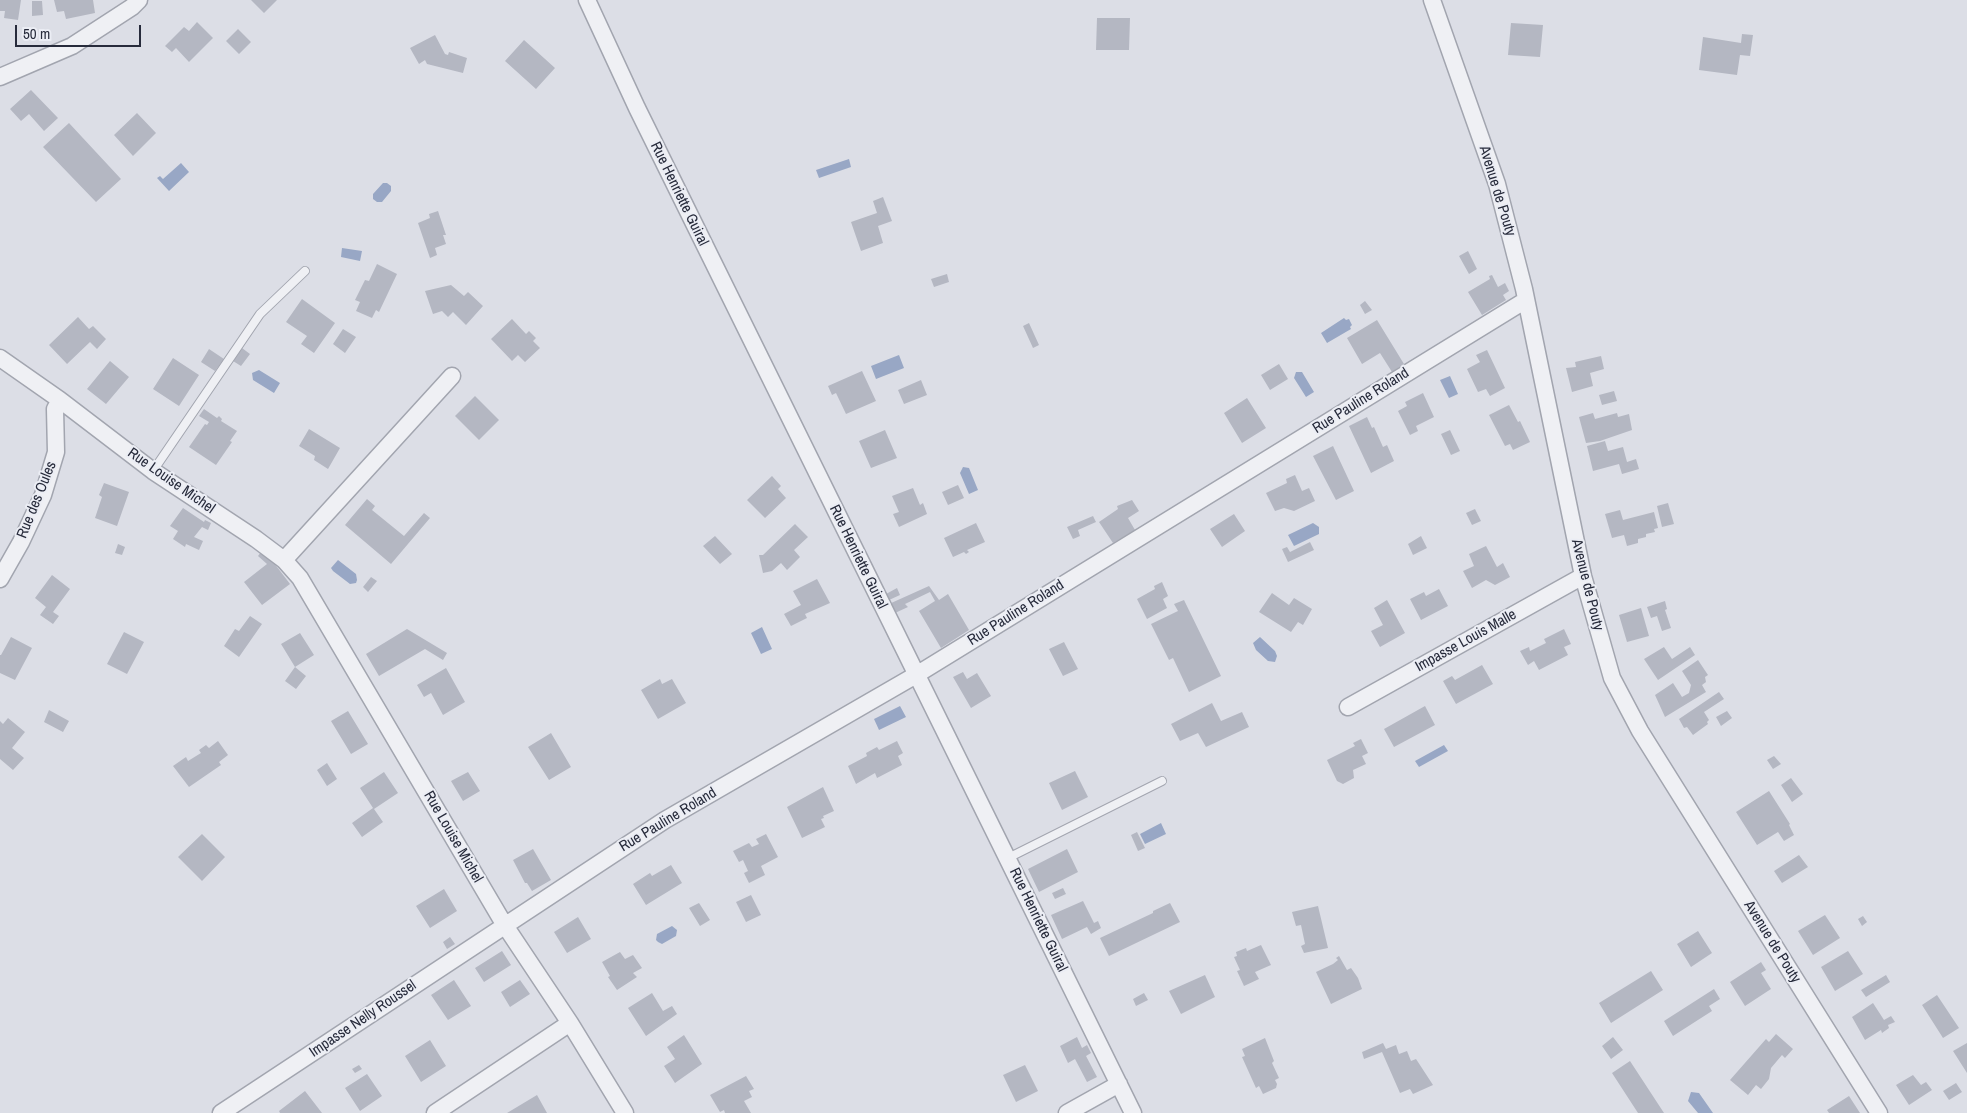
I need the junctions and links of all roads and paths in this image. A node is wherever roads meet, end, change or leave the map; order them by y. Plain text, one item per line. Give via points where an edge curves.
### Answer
1 (139, 0) edge
2 (587, 0) edge
3 (1432, 0) edge
4 (0, 77) edge
5 (305, 271) dead end
6 (1526, 300) junction
7 (0, 358) edge
8 (452, 376) dead end
9 (60, 400) junction
10 (154, 471) junction
11 (284, 560) junction
12 (1583, 576) junction
13 (0, 579) edge
14 (916, 675) junction
15 (1348, 707) dead end
16 (1162, 780) dead end
17 (1008, 858) junction
18 (504, 924) junction
19 (570, 1024) junction
20 (1119, 1084) junction
21 (221, 1113) edge
22 (435, 1113) edge
23 (625, 1113) edge
24 (1067, 1113) edge
25 (1133, 1113) edge
26 (1879, 1113) edge

1 - 4 street via 72,46
2 - 14 street, Rue Henriette Guiral
3 - 6 street, Avenue de Pouty via 1497,184
5 - 10 lane via 260,314
6 - 12 street, Avenue de Pouty
6 - 14 street, Rue Pauline Roland
7 - 9 street
8 - 11 street
9 - 10 street, Rue Louise Michel
9 - 13 street, Rue des Oules via 55,410 56,452 43,495
10 - 11 street, Rue Louise Michel
11 - 18 street, Rue Louise Michel via 300,578
12 - 15 street, Impasse Louis Malle
12 - 26 street, Avenue de Pouty via 1612,678 1640,731
14 - 17 street, Rue Henriette Guiral
14 - 18 street, Rue Pauline Roland via 664,820
16 - 17 lane
17 - 20 street, Rue Henriette Guiral
18 - 19 street, Rue Louise Michel
18 - 21 street, Impasse Nelly Roussel
19 - 22 street
19 - 23 street, Rue Louise Michel
20 - 24 street
20 - 25 street, Rue Henriette Guiral

